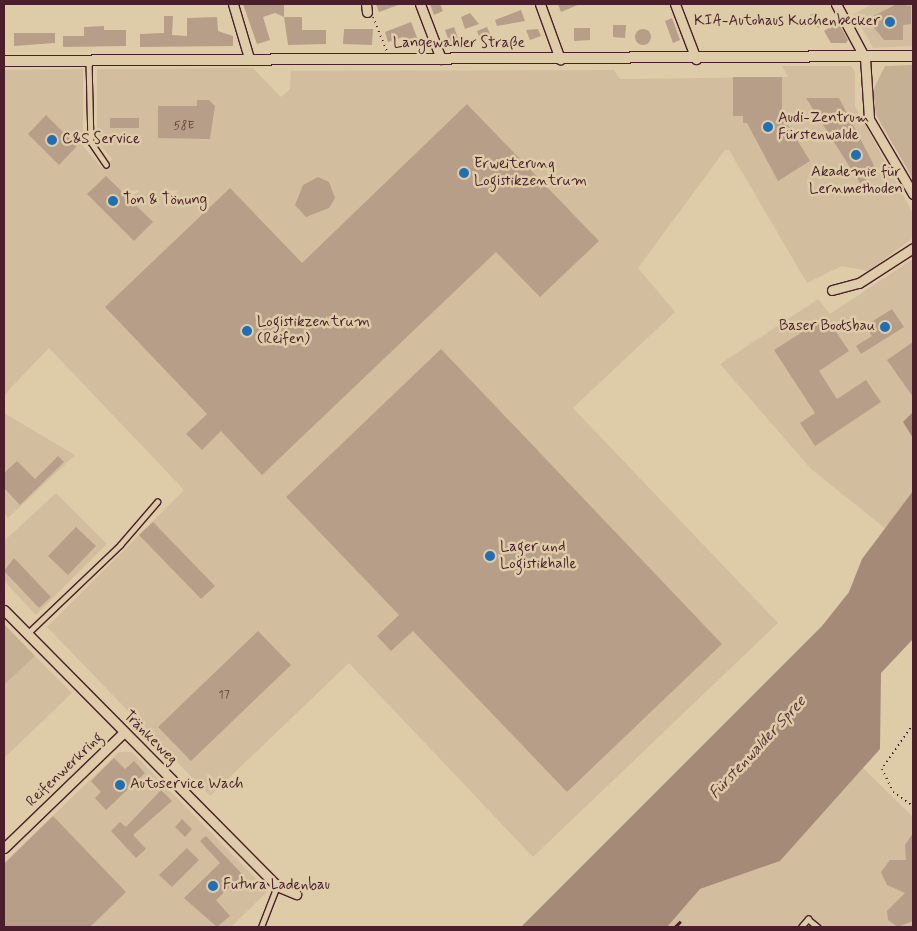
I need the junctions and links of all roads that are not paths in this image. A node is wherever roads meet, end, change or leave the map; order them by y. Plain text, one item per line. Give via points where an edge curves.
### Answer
1 (233, 4) edge
2 (420, 4) edge
3 (540, 4) edge
4 (675, 4) edge
5 (836, 4) edge
6 (913, 56) edge
7 (249, 58) junction
8 (865, 58) junction
9 (441, 59) junction
10 (560, 59) junction
11 (696, 59) junction
12 (90, 60) junction
13 (4, 61) edge
14 (106, 164) dead end
15 (913, 194) edge
16 (913, 248) edge
17 (832, 290) dead end
18 (158, 502) dead end
19 (4, 610) edge
20 (27, 634) junction
21 (124, 732) junction
22 (4, 848) edge
23 (277, 886) junction
24 (296, 894) dead end
25 (261, 927) edge
26 (801, 927) edge
27 (818, 927) edge

1 - 7 street
2 - 9 street
3 - 10 street
4 - 11 street
5 - 8 street
6 - 8 street, Langewahler Straße
7 - 9 street, Langewahler Straße
7 - 12 street, Langewahler Straße
8 - 11 street, Langewahler Straße
8 - 15 street via 868,119
9 - 10 street, Langewahler Straße
10 - 11 street, Langewahler Straße
12 - 13 street, Langewahler Straße
12 - 14 lane via 91,142
16 - 17 street via 858,283
18 - 20 lane via 120,545
19 - 20 street, Tränkeweg
20 - 21 street, Tränkeweg
21 - 22 street, Reifenwerkring
21 - 23 street, Tränkeweg
23 - 24 street, Tränkeweg
23 - 25 lane
26 - 27 lane via 808,919

